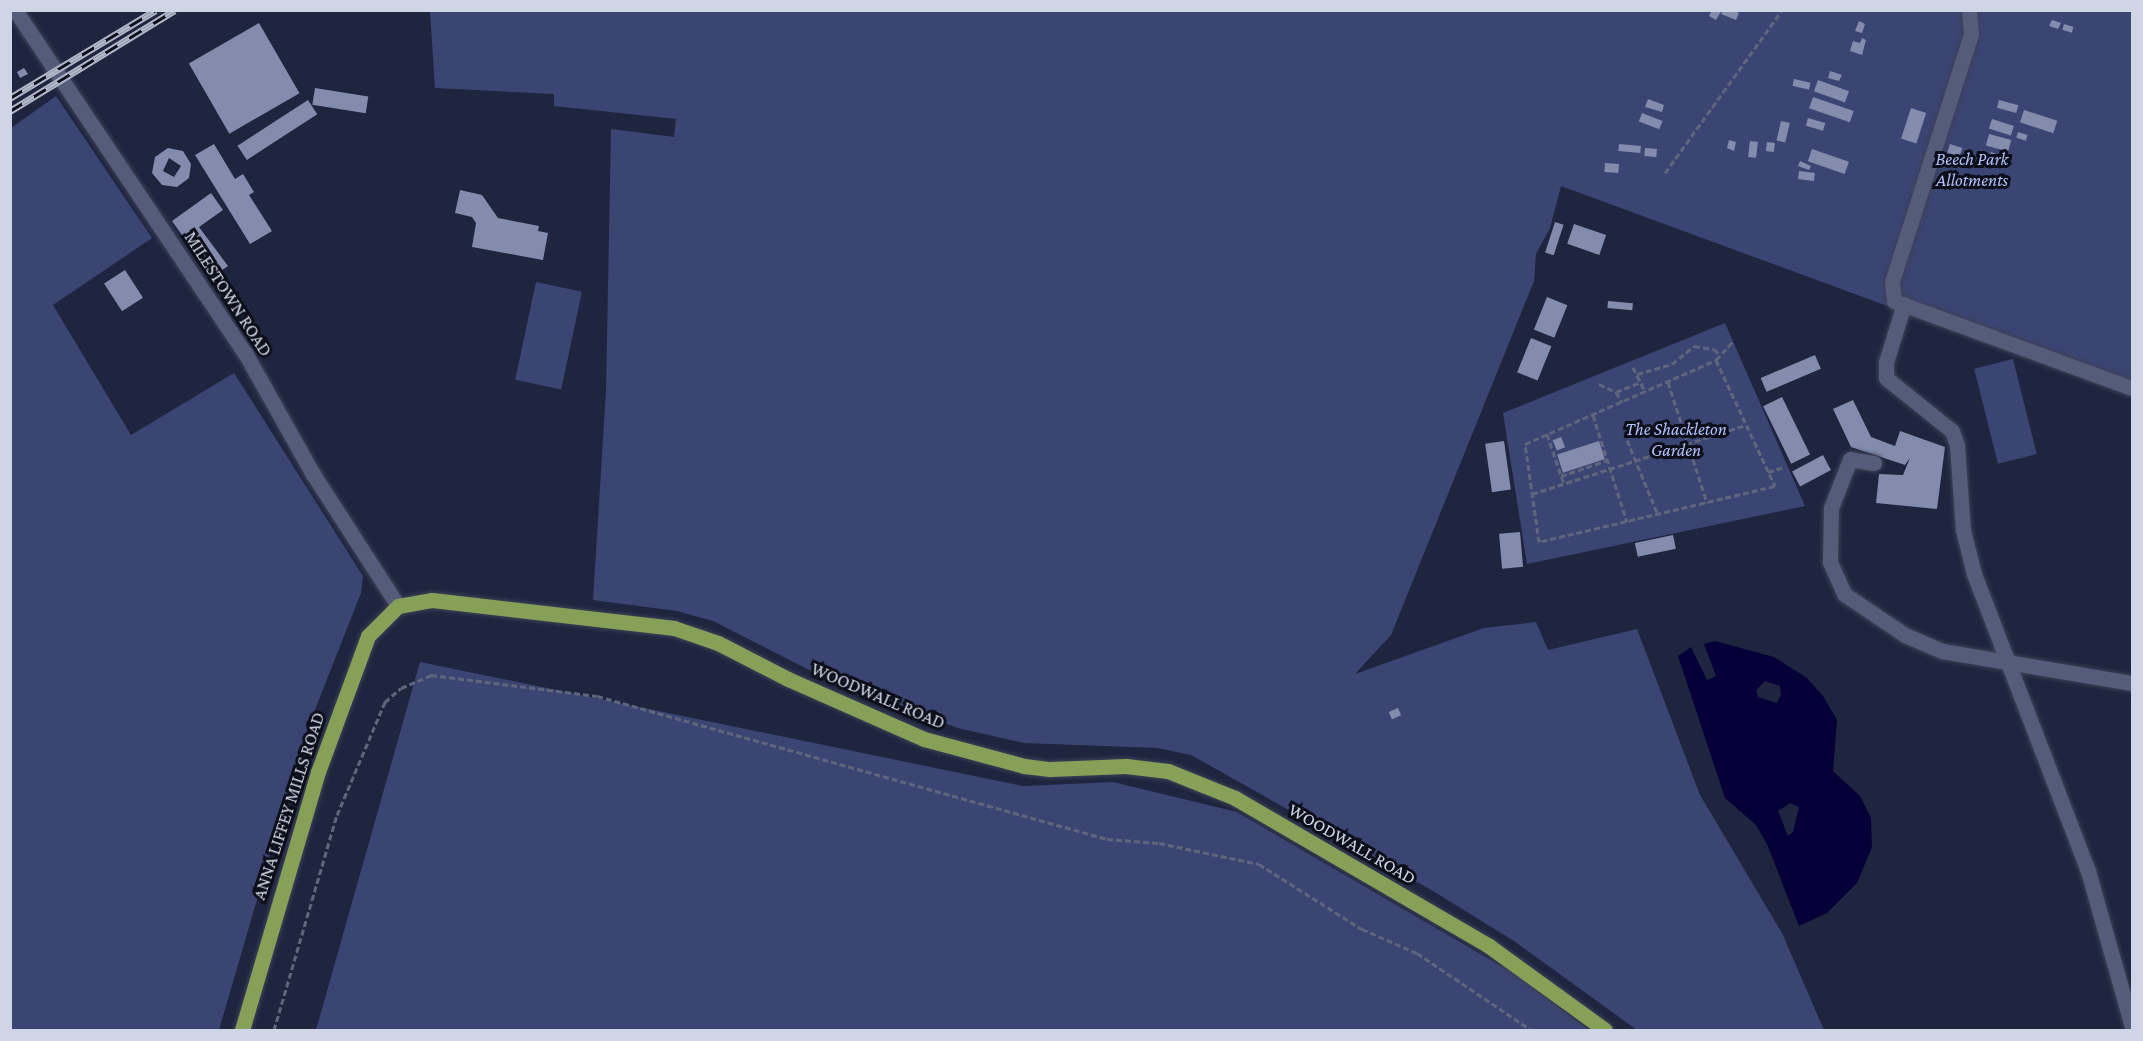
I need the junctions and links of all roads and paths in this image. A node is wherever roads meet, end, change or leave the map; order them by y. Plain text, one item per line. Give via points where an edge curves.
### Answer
1 (15, 10) edge
2 (1782, 10) edge
3 (1969, 10) edge
4 (1665, 173) dead end
5 (1904, 304) junction
6 (1732, 342) dead end
7 (1720, 355) junction
8 (1716, 360) junction
9 (1634, 367) dead end
10 (1637, 374) junction
11 (1641, 382) junction
12 (1668, 382) junction
13 (1599, 384) dead end
14 (2133, 388) edge
15 (1616, 392) junction
16 (1644, 392) junction
17 (1622, 402) junction
18 (1593, 414) junction
19 (1746, 425) junction
20 (1547, 434) junction
21 (1628, 440) dead end
22 (1687, 444) junction
23 (1608, 460) junction
24 (1635, 460) junction
25 (1874, 463) dead end
26 (1784, 467) dead end
27 (1610, 469) junction
28 (1768, 472) junction
29 (1561, 476) junction
30 (1564, 484) junction
31 (1532, 494) junction
32 (1707, 503) junction
33 (1658, 515) junction
34 (1627, 522) junction
35 (398, 606) junction
36 (2007, 660) junction
37 (2133, 683) edge
38 (2133, 1026) edge
39 (243, 1030) edge
40 (274, 1030) edge
41 (1531, 1030) edge
42 (1605, 1030) edge

1 - 35 street, MILESTOWN ROAD via 245,353 313,474
2 - 4 path
3 - 5 street via 1971,34 1892,282 1894,301
5 - 14 street
5 - 36 street via 1886,362 1886,378 1952,431 1957,445 1962,530 1974,574
6 - 7 path
7 - 8 path
7 - 10 path via 1714,349 1694,346 1677,362
8 - 12 path
8 - 19 path
9 - 10 path
10 - 11 path
11 - 15 path
11 - 16 path
12 - 16 path
12 - 22 path
13 - 15 path
15 - 17 path
16 - 17 path
17 - 18 path
18 - 20 path
18 - 23 path
19 - 22 path
19 - 28 path
20 - 29 path
20 - 31 path via 1525,444
21 - 24 path
22 - 24 path
22 - 32 path
23 - 27 path
23 - 29 path
24 - 27 path
24 - 33 path
25 - 36 street via 1850,459 1831,508 1830,562 1844,594 1905,635 1942,651
26 - 28 path
27 - 30 path
27 - 34 path
28 - 32 path via 1775,486
29 - 30 path
30 - 31 path
31 - 34 path via 1539,542
32 - 33 path
33 - 34 path
35 - 39 main road, ANNA LIFFEY MILLS ROAD via 368,636 354,671 308,803
35 - 42 main road, WOODWALL ROAD via 432,600 674,628 718,643 788,679 924,739 1024,766 1126,766 1168,771 1234,798 1489,946
36 - 37 street via 2074,676
36 - 38 street via 2088,871
40 - 41 path via 337,815 385,702 400,688 431,675 597,696 1107,839 1159,843 1259,864 1362,929 1417,953

